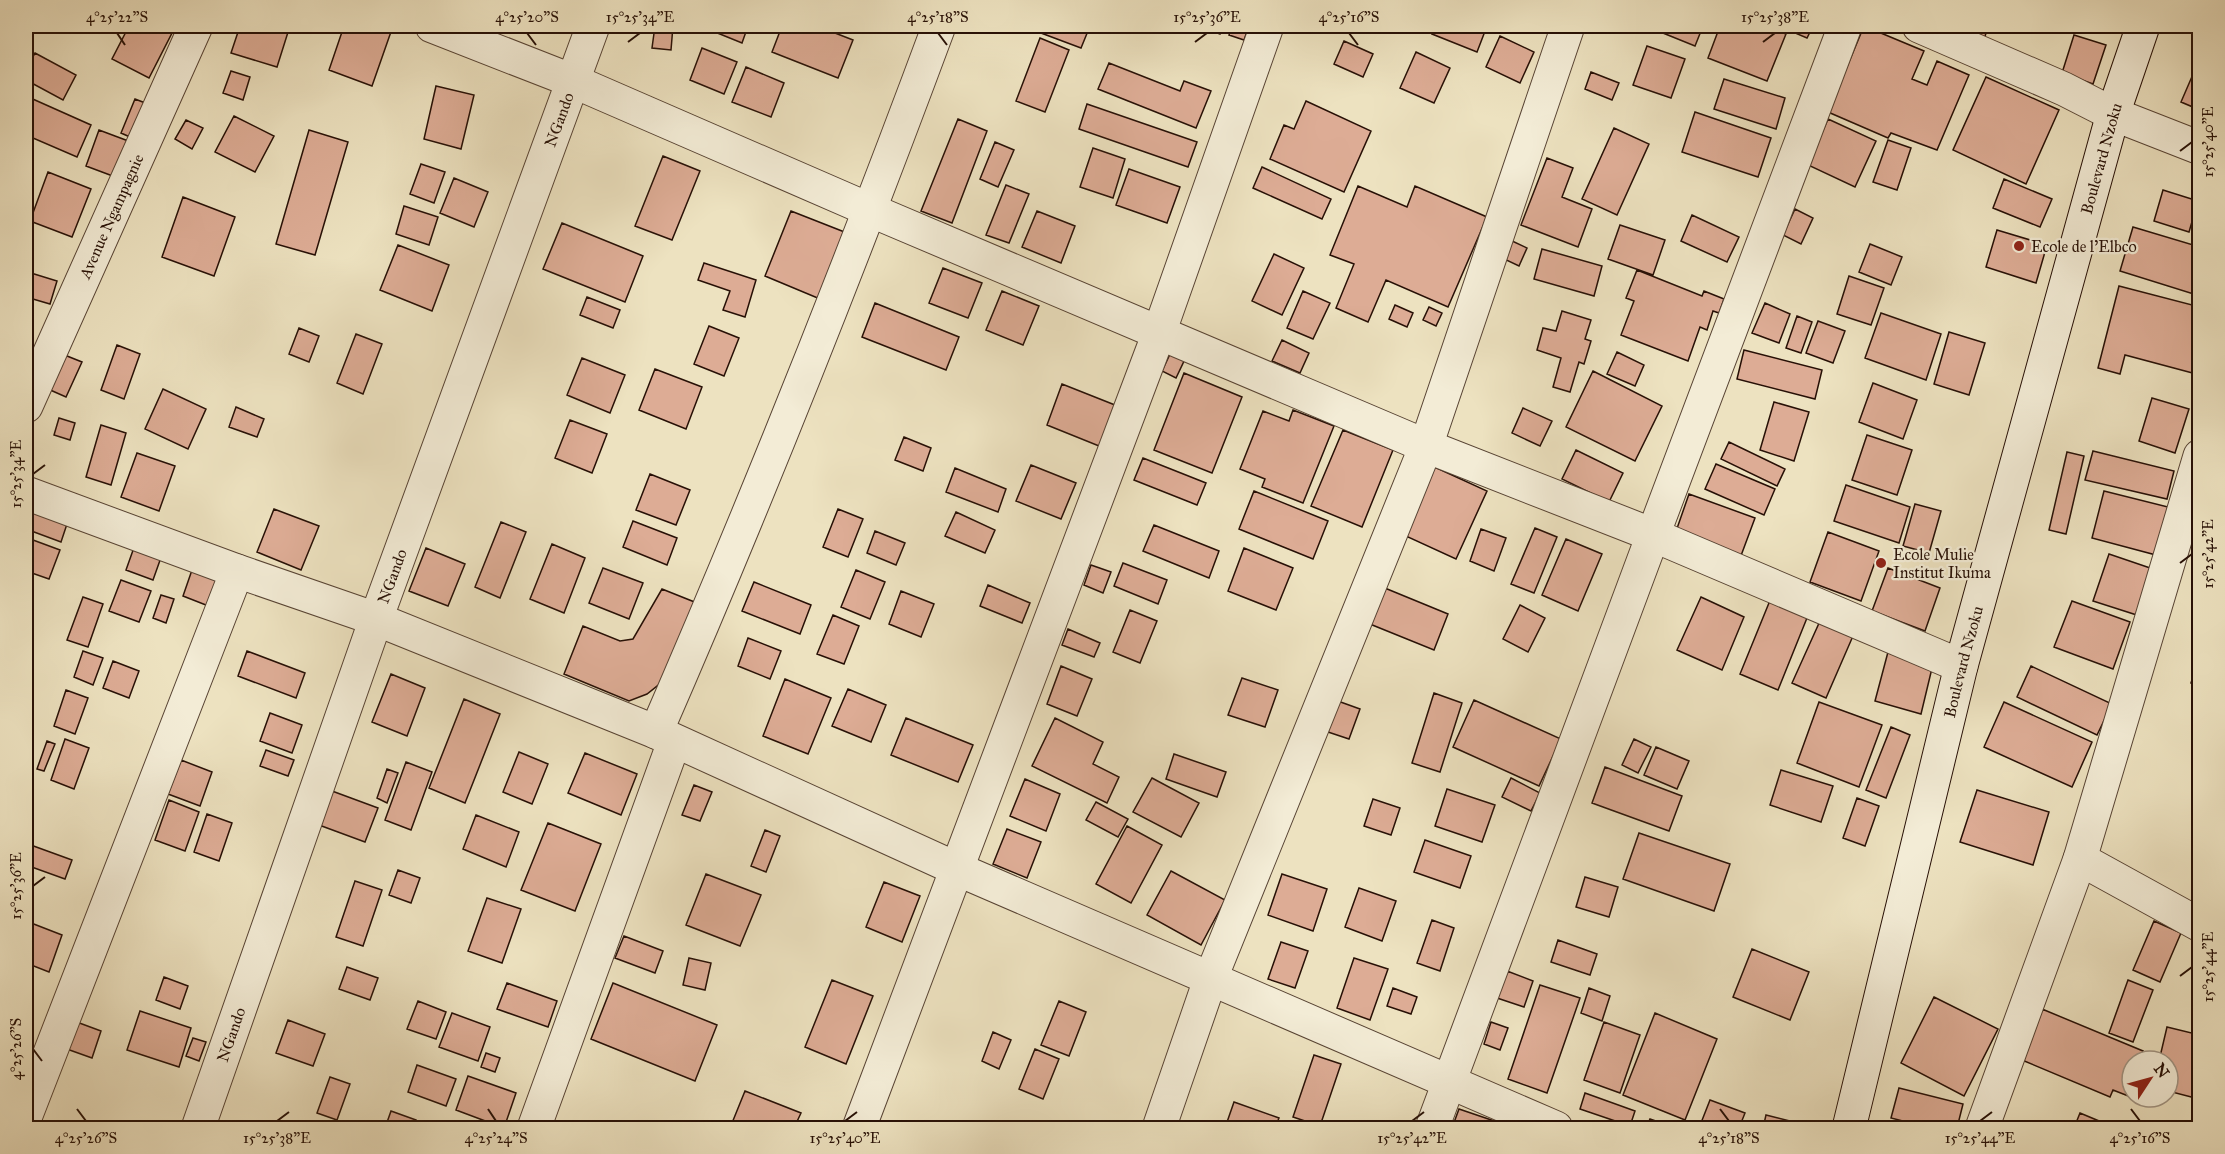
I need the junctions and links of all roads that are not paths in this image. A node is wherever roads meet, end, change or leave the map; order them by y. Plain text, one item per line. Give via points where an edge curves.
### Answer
1 (196, 26) edge
2 (432, 26) edge
3 (593, 26) edge
4 (939, 26) edge
5 (1267, 26) edge
6 (1568, 26) edge
7 (1845, 26) edge
8 (1919, 26) edge
9 (2143, 26) edge
10 (573, 81) junction
11 (2114, 114) junction
12 (2199, 148) edge
13 (870, 210) junction
14 (1159, 333) junction
15 (26, 406) edge
16 (1426, 446) junction
17 (2199, 456) edge
18 (26, 493) edge
19 (1653, 535) junction
20 (237, 571) junction
21 (376, 619) junction
22 (1961, 666) junction
23 (665, 737) junction
24 (2080, 859) junction
25 (957, 869) junction
26 (2199, 925) edge
27 (1210, 980) junction
28 (1450, 1082) junction
29 (26, 1115) edge
30 (198, 1128) edge
31 (534, 1128) edge
32 (859, 1128) edge
33 (1159, 1128) edge
34 (1432, 1128) edge
35 (1556, 1128) edge
36 (1851, 1128) edge
37 (1982, 1128) edge

1 - 15 street, Avenue Ngampagnie
2 - 10 street
3 - 10 street, NGando
4 - 13 street
5 - 14 street
6 - 16 street
7 - 19 street
8 - 11 street
9 - 11 street, Boulevard Nzoku
10 - 13 street
10 - 21 street, NGando
11 - 12 street
11 - 22 street, Boulevard Nzoku
13 - 14 street
13 - 23 street via 697,637
14 - 16 street
14 - 25 street
16 - 19 street
16 - 27 street
17 - 24 street
18 - 20 street
19 - 22 street
19 - 28 street
20 - 21 street
20 - 29 street
21 - 23 street
21 - 30 street, NGando
22 - 36 street, Boulevard Nzoku
23 - 25 street
23 - 31 street
24 - 26 street
24 - 37 street
25 - 27 street
25 - 32 street
27 - 28 street
27 - 33 street
28 - 34 street
28 - 35 street

